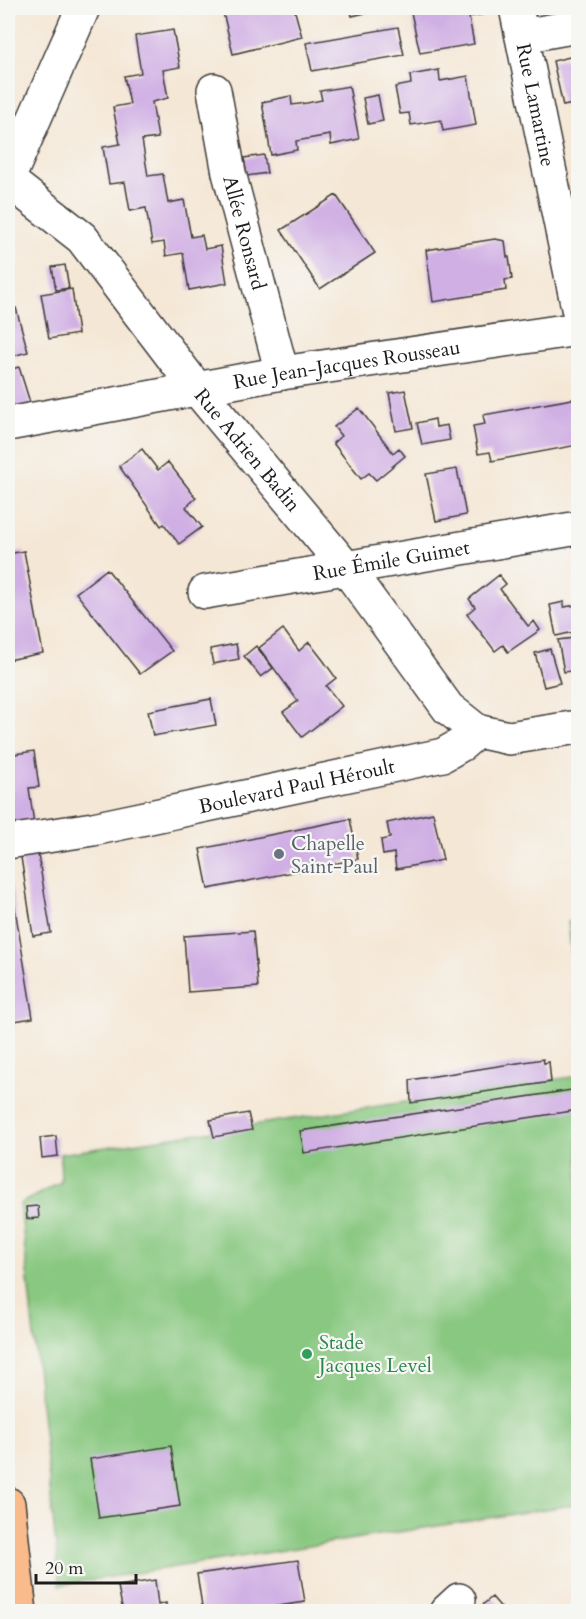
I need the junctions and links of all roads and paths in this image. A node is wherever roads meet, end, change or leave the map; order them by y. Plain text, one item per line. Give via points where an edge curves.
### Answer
1 (83, 8) edge
2 (519, 22) edge
3 (579, 26) edge
4 (214, 90) dead end
5 (8, 179) edge
6 (579, 308) edge
7 (579, 329) edge
8 (282, 374) junction
9 (197, 389) junction
10 (8, 424) edge
11 (579, 528) edge
12 (347, 569) junction
13 (205, 592) dead end
14 (579, 727) edge
15 (477, 731) junction
16 (8, 842) edge
17 (8, 1504) edge
18 (20, 1611) edge

1 - 5 street
2 - 3 street
2 - 6 street, Rue Lamartine
4 - 8 street, Allée Ronsard via 229,173
5 - 9 street, Rue Adrien Badin via 82,238
7 - 8 street, Rue Jean-Jacques Rousseau
8 - 9 street, Rue Jean-Jacques Rousseau
9 - 10 street, Rue Jean-Jacques Rousseau
9 - 12 street, Rue Adrien Badin
11 - 12 street, Rue Émile Guimet
12 - 13 street, Rue Émile Guimet
12 - 15 street, Rue Adrien Badin via 448,708
14 - 15 street via 510,738
15 - 16 street, Boulevard Paul Héroult via 443,755 93,830
17 - 18 main road

